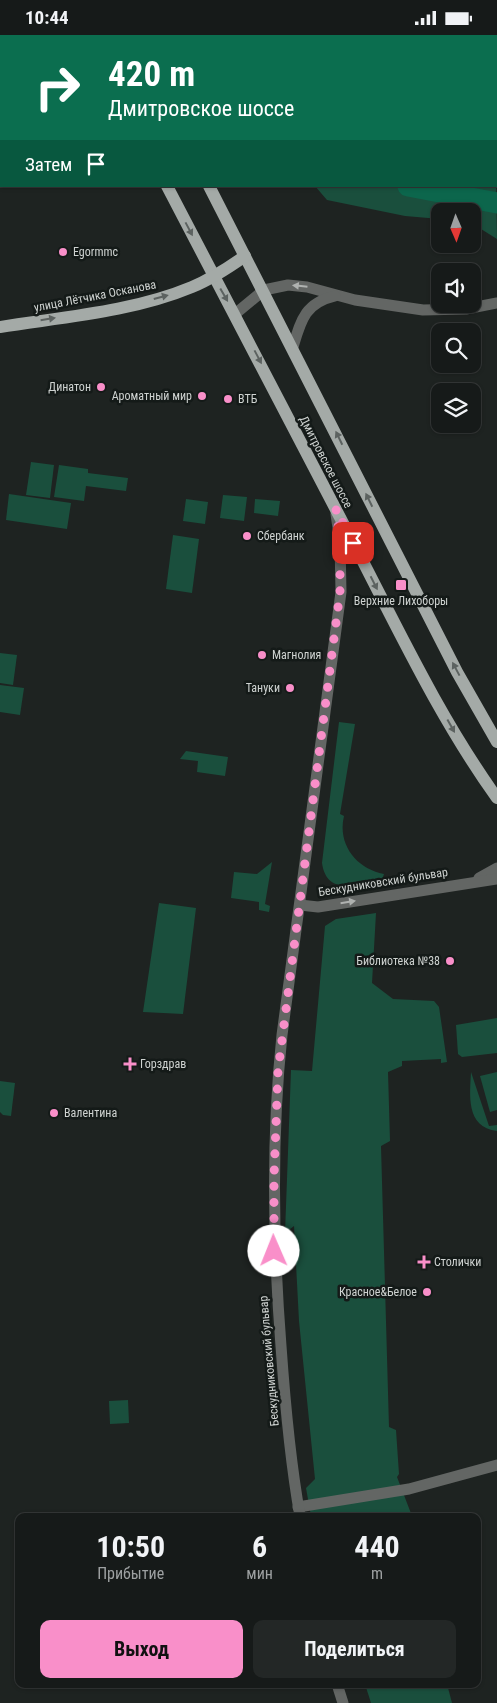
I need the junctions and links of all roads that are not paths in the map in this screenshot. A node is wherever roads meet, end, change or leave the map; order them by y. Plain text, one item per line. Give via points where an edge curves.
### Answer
1 (168, 187) edge
2 (210, 187) edge
3 (245, 256) junction
4 (214, 277) junction
5 (264, 290) junction
6 (335, 296) junction
7 (497, 303) edge
8 (235, 314) junction
9 (0, 327) edge
10 (293, 347) junction
11 (336, 509) junction
12 (497, 742) edge
13 (497, 798) edge
14 (497, 868) edge
15 (497, 879) edge
16 (470, 882) junction
17 (300, 905) junction
18 (497, 1465) edge
19 (299, 1511) edge
20 (338, 1688) edge
21 (343, 1703) edge

1 -> 4 main road, Дмитровское шоссе
2 - 3 main road, Дмитровское шоссе
3 - 4 main road, улица Лётчика Осканова
3 - 5 main road, Дмитровское шоссе
4 -> 8 main road, Дмитровское шоссе
9 -> 4 main road, улица Лётчика Осканова via 114,309 156,299
6 -> 5 street via 288,285
5 - 8 street
5 - 10 main road, Дмитровское шоссе
6 - 7 street via 440,311
6 - 10 street via 323,299 308,309
8 -> 11 main road, Дмитровское шоссе
12 -> 10 main road, Дмитровское шоссе via 457,672
11 -> 13 main road, Дмитровское шоссе via 428,687 468,758
11 - 17 street, Бескудниковский бульвар via 340,592
14 - 16 street, Бескудниковский бульвар
15 - 16 street, Бескудниковский бульвар
17 -> 16 street, Бескудниковский бульвар via 318,907
17 - 19 street, Бескудниковский бульвар via 278,1071 274,1178 274,1251 282,1372
18 - 19 street via 392,1493
20 - 21 street

